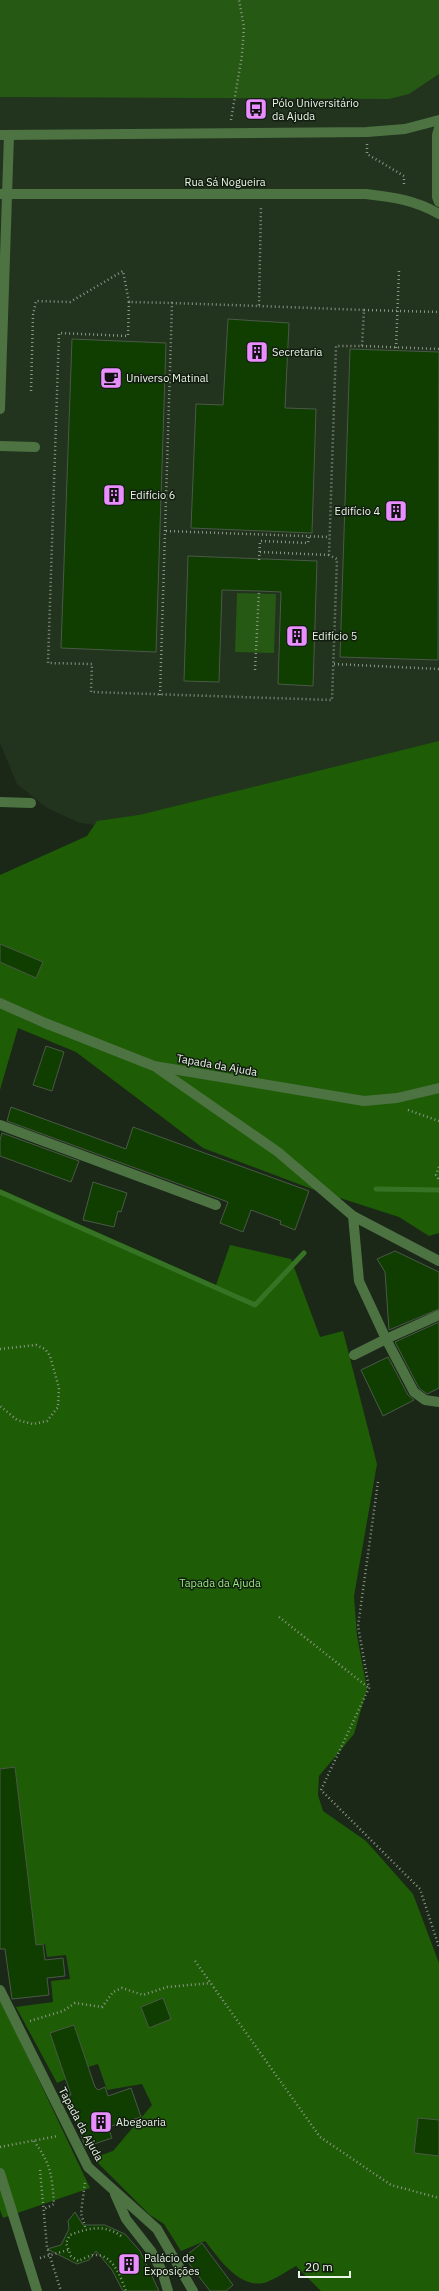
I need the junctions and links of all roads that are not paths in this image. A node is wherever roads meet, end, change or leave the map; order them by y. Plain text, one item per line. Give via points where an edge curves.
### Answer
1 (439, 120) edge
2 (439, 128) edge
3 (4, 135) edge
4 (4, 194) edge
5 (439, 202) edge
6 (439, 214) edge
7 (0, 409) edge
8 (0, 446) edge
9 (35, 447) dead end
10 (0, 802) edge
11 (31, 803) dead end
12 (0, 1004) edge
13 (154, 1066) junction
14 (439, 1088) edge
15 (0, 1125) edge
16 (216, 1205) dead end
17 (353, 1216) junction
18 (439, 1261) edge
19 (439, 1314) edge
20 (386, 1339) junction
21 (354, 1355) dead end
22 (439, 1402) edge
23 (0, 1990) edge
24 (0, 2173) edge
25 (114, 2191) junction
26 (37, 2291) edge
27 (168, 2291) edge
28 (193, 2291) edge

1 - 3 street via 404,129 367,132
2 - 5 street
3 - 4 street
4 - 6 street, Rua Sá Nogueira via 366,194 402,198 426,206
4 - 7 street
8 - 9 street
10 - 11 street
12 - 13 street, Tapada da Ajuda
13 - 14 street, Tapada da Ajuda via 364,1102 398,1098
13 - 17 street via 278,1152
15 - 16 street
17 - 18 street
17 - 20 street via 359,1281
19 - 20 street
20 - 21 street
20 - 22 street via 414,1392 425,1400
23 - 25 street, Tapada da Ajuda via 88,2167
24 - 26 street
25 - 27 street via 126,2219 151,2251 162,2271
25 - 28 street, Tapada da Ajuda via 157,2229

